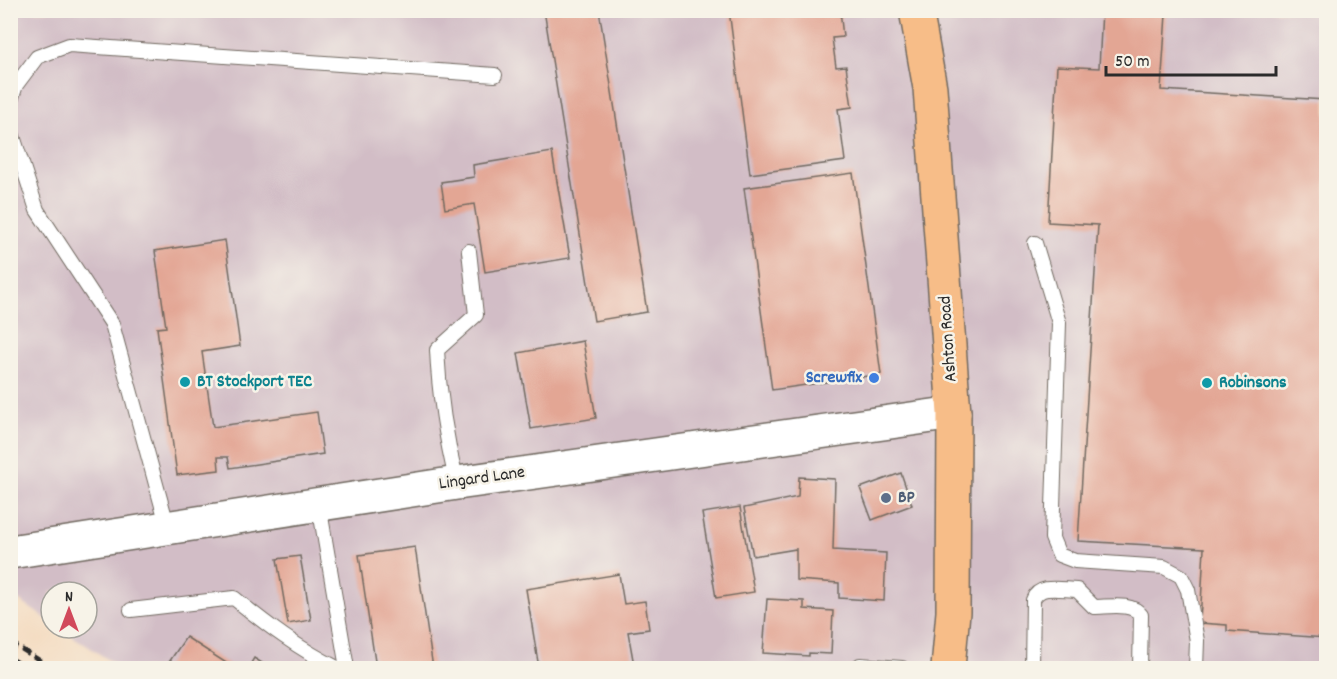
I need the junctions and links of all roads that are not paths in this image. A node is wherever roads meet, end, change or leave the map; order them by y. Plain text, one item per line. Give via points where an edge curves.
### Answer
1 (916, 10) edge
2 (495, 75) dead end
3 (11, 100) edge
4 (10, 127) edge
5 (1035, 243) dead end
6 (469, 251) dead end
7 (954, 413) junction
8 (457, 483) junction
9 (319, 505) junction
10 (168, 528) junction
11 (10, 552) edge
12 (131, 610) dead end
13 (337, 669) edge
14 (346, 669) edge
15 (860, 669) edge
16 (902, 669) edge
17 (948, 669) edge
18 (1032, 669) edge
19 (1140, 669) edge
20 (1196, 669) edge

1 - 7 highway, Ashton Road via 930,88
2 - 3 lane via 69,45 37,57 16,85
4 - 10 lane via 37,210 112,324
5 - 20 lane via 1059,323 1052,538 1059,555 1075,561 1164,567 1181,576 1190,597 1197,641
6 - 8 lane via 476,315 437,350 438,380
7 - 8 street, Lingard Lane
7 - 17 highway, Ashton Road via 953,612
8 - 9 street, Lingard Lane
9 - 10 street, Lingard Lane
9 - 14 lane
10 - 11 street, Lingard Lane
12 - 13 lane via 234,598 277,633
15 - 16 lane via 860,665
18 - 19 lane via 1034,600 1041,589 1077,590 1094,607 1137,609 1141,615

